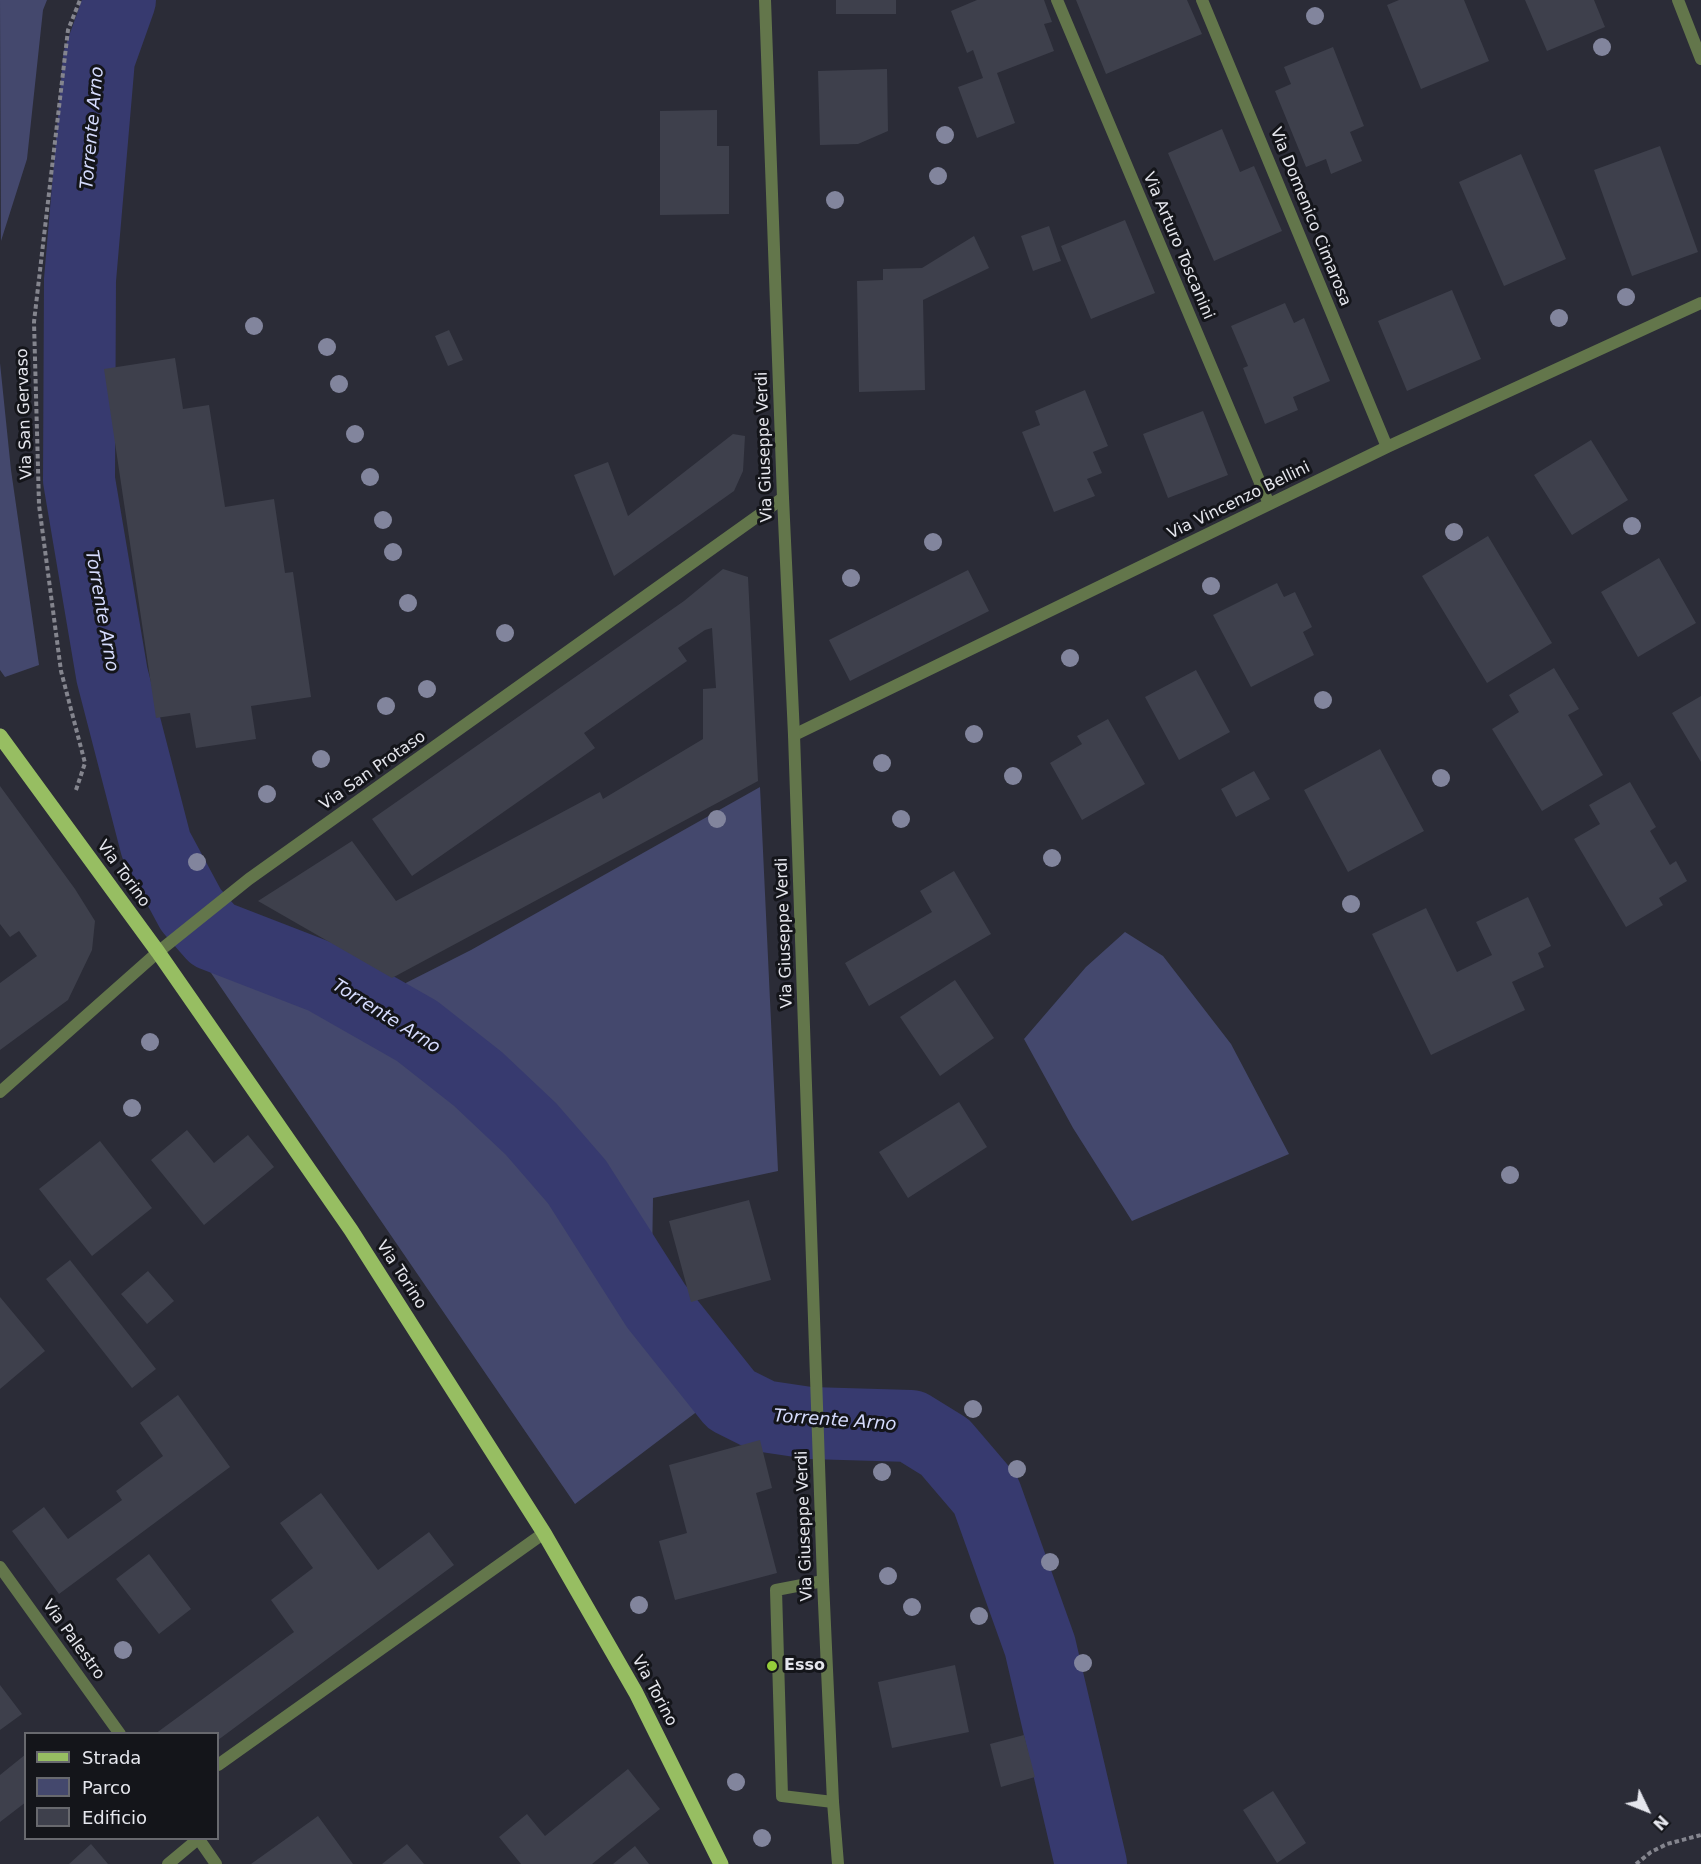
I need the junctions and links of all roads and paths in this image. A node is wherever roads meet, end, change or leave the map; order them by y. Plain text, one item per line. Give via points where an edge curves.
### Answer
1 (80, 0) edge
2 (765, 0) edge
3 (1057, 0) edge
4 (1202, 0) edge
5 (1678, 0) edge
6 (1701, 59) edge
7 (1701, 303) edge
8 (1387, 447) junction
9 (783, 498) junction
10 (1269, 504) junction
11 (794, 735) junction
12 (0, 736) edge
13 (65, 825) junction
14 (158, 952) junction
15 (0, 1092) edge
16 (544, 1533) junction
17 (0, 1567) edge
18 (823, 1581) junction
19 (119, 1732) edge
20 (219, 1764) edge
21 (833, 1802) junction
22 (1701, 1835) edge
23 (197, 1840) edge
24 (199, 1840) edge
25 (168, 1864) edge
26 (216, 1864) edge
27 (721, 1864) edge
28 (838, 1864) edge
29 (1636, 1864) edge

1 - 13 path, Via San Gervaso via 68,30 34,322 39,505 62,671 85,763
2 - 9 street, Via Giuseppe Verdi
3 - 10 street, Via Arturo Toscanini
4 - 8 street, Via Domenico Cimarosa
5 - 6 street
7 - 8 street, Via Vincenzo Bellini
8 - 10 street, Via Vincenzo Bellini
9 - 11 street, Via Giuseppe Verdi
9 - 14 street, Via San Protaso via 249,879
10 - 11 street, Via Vincenzo Bellini
11 - 18 street, Via Giuseppe Verdi
12 - 13 main road, Via Torino
13 - 14 main road, Via Torino
14 - 15 street, Via San Protaso
14 - 16 main road, Via Torino via 351,1230
16 - 20 street
16 - 27 main road, Via Torino via 636,1694
17 - 19 street, Via Palestro
18 - 21 street, Via Giuseppe Verdi
18 - 21 street via 776,1590 782,1796
21 - 28 street, Via Giuseppe Verdi
22 - 29 path via 1651,1851
23 - 25 street
24 - 26 street

